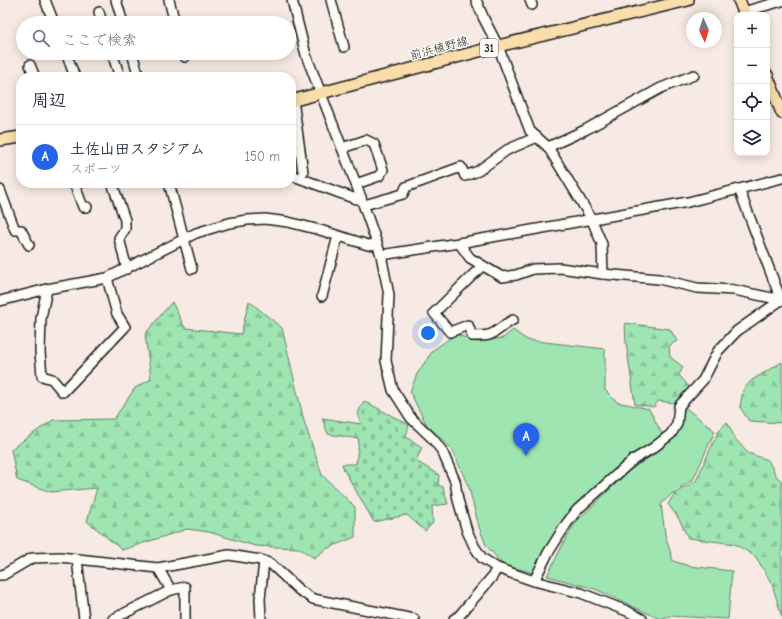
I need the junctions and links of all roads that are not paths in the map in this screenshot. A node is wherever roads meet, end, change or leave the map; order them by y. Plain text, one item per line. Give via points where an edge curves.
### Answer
1 (45, 0) edge
2 (116, 0) edge
3 (169, 0) edge
4 (292, 0) edge
5 (331, 0) edge
6 (476, 0) edge
7 (688, 0) edge
8 (738, 0) edge
9 (782, 1) edge
10 (98, 12) dead end
11 (743, 12) edge
12 (750, 12) edge
13 (51, 16) edge
14 (99, 16) edge
15 (121, 16) edge
16 (173, 16) edge
17 (498, 46) junction
18 (344, 47) dead end
19 (69, 60) edge
20 (114, 60) edge
21 (134, 60) edge
22 (30, 65) dead end
23 (33, 72) edge
24 (73, 72) edge
25 (118, 72) edge
26 (138, 72) edge
27 (694, 75) dead end
28 (770, 82) edge
29 (321, 93) junction
30 (296, 99) edge
31 (782, 113) edge
32 (296, 126) edge
33 (16, 137) edge
34 (537, 137) junction
35 (0, 139) edge
36 (548, 147) junction
37 (342, 148) junction
38 (303, 172) dead end
39 (296, 177) edge
40 (782, 178) edge
41 (356, 184) junction
42 (76, 188) edge
43 (114, 188) edge
44 (170, 188) edge
45 (739, 189) junction
46 (0, 190) edge
47 (362, 201) junction
48 (87, 207) dead end
49 (591, 218) junction
50 (338, 236) junction
51 (184, 240) junction
52 (459, 243) junction
53 (377, 244) junction
54 (29, 245) dead end
55 (381, 255) junction
56 (482, 266) junction
57 (126, 269) junction
58 (192, 269) dead end
59 (603, 274) junction
60 (107, 278) junction
61 (47, 289) junction
62 (322, 296) dead end
63 (781, 300) edge
64 (0, 301) edge
65 (513, 320) dead end
66 (77, 559) junction
67 (264, 561) junction
68 (158, 568) junction
69 (497, 568) junction
70 (0, 575) edge
71 (534, 581) junction
72 (171, 590) junction
73 (84, 619) edge
74 (113, 619) edge
75 (186, 619) edge
76 (261, 619) edge
77 (414, 619) edge
78 (454, 619) edge
79 (642, 619) edge

1 - 13 street
2 - 15 street
3 - 16 street
4 - 29 street via 306,55
5 - 18 street
6 - 17 street
7 - 17 main road, 前浜植野線 / 31
8 - 11 main road
9 - 12 street
10 - 14 street
17 - 29 main road, 前浜植野線 / 31
17 - 34 street via 530,131
19 - 24 street
20 - 25 street
21 - 26 street
22 - 23 street
27 - 36 street via 662,88
28 - 31 main road
29 - 30 main road, 前浜植野線 / 31
29 - 37 street
32 - 38 street
33 - 35 main road
34 - 36 street
34 - 47 street via 507,150 478,171 465,176 461,167 406,187 403,194
36 - 49 street
37 - 41 street
37 - 41 street via 366,140 374,144 383,170 379,176
39 - 47 street
40 - 45 street
41 - 47 street
42 - 48 street via 83,207
43 - 57 street via 125,220 126,228 119,238
44 - 51 street
45 - 49 street via 688,202
45 - 63 street
46 - 54 street via 15,230 21,230
47 - 53 street
49 - 52 street
49 - 59 street via 602,244
50 - 51 street via 288,222 265,219 229,223 196,233
50 - 53 street via 368,245
50 - 62 street
51 - 57 street
51 - 58 street
52 - 55 street
52 - 56 street via 470,258
53 - 55 street
55 - 69 street via 389,295 386,361 393,390 411,418 442,451 455,480 458,500 471,541 482,558
56 - 59 street via 502,277 533,269 560,268
56 - 65 street via 434,313 450,332 468,325 472,336 488,335
57 - 60 street
59 - 63 street via 659,279 697,288 734,290
60 - 61 street
60 - 61 street via 117,314 125,327 63,392 52,379 42,376 41,318
61 - 64 street
63 - 71 street via 737,331 718,350 703,380 679,406 677,424 671,434 633,460 577,510 548,553
66 - 68 street
66 - 70 street via 60,556 32,558
66 - 73 street
67 - 68 street via 229,555
67 - 76 street via 260,599
67 - 77 street via 313,599
68 - 72 street
69 - 71 street
69 - 78 street
71 - 79 street via 581,593
72 - 74 street
72 - 75 street via 185,587

